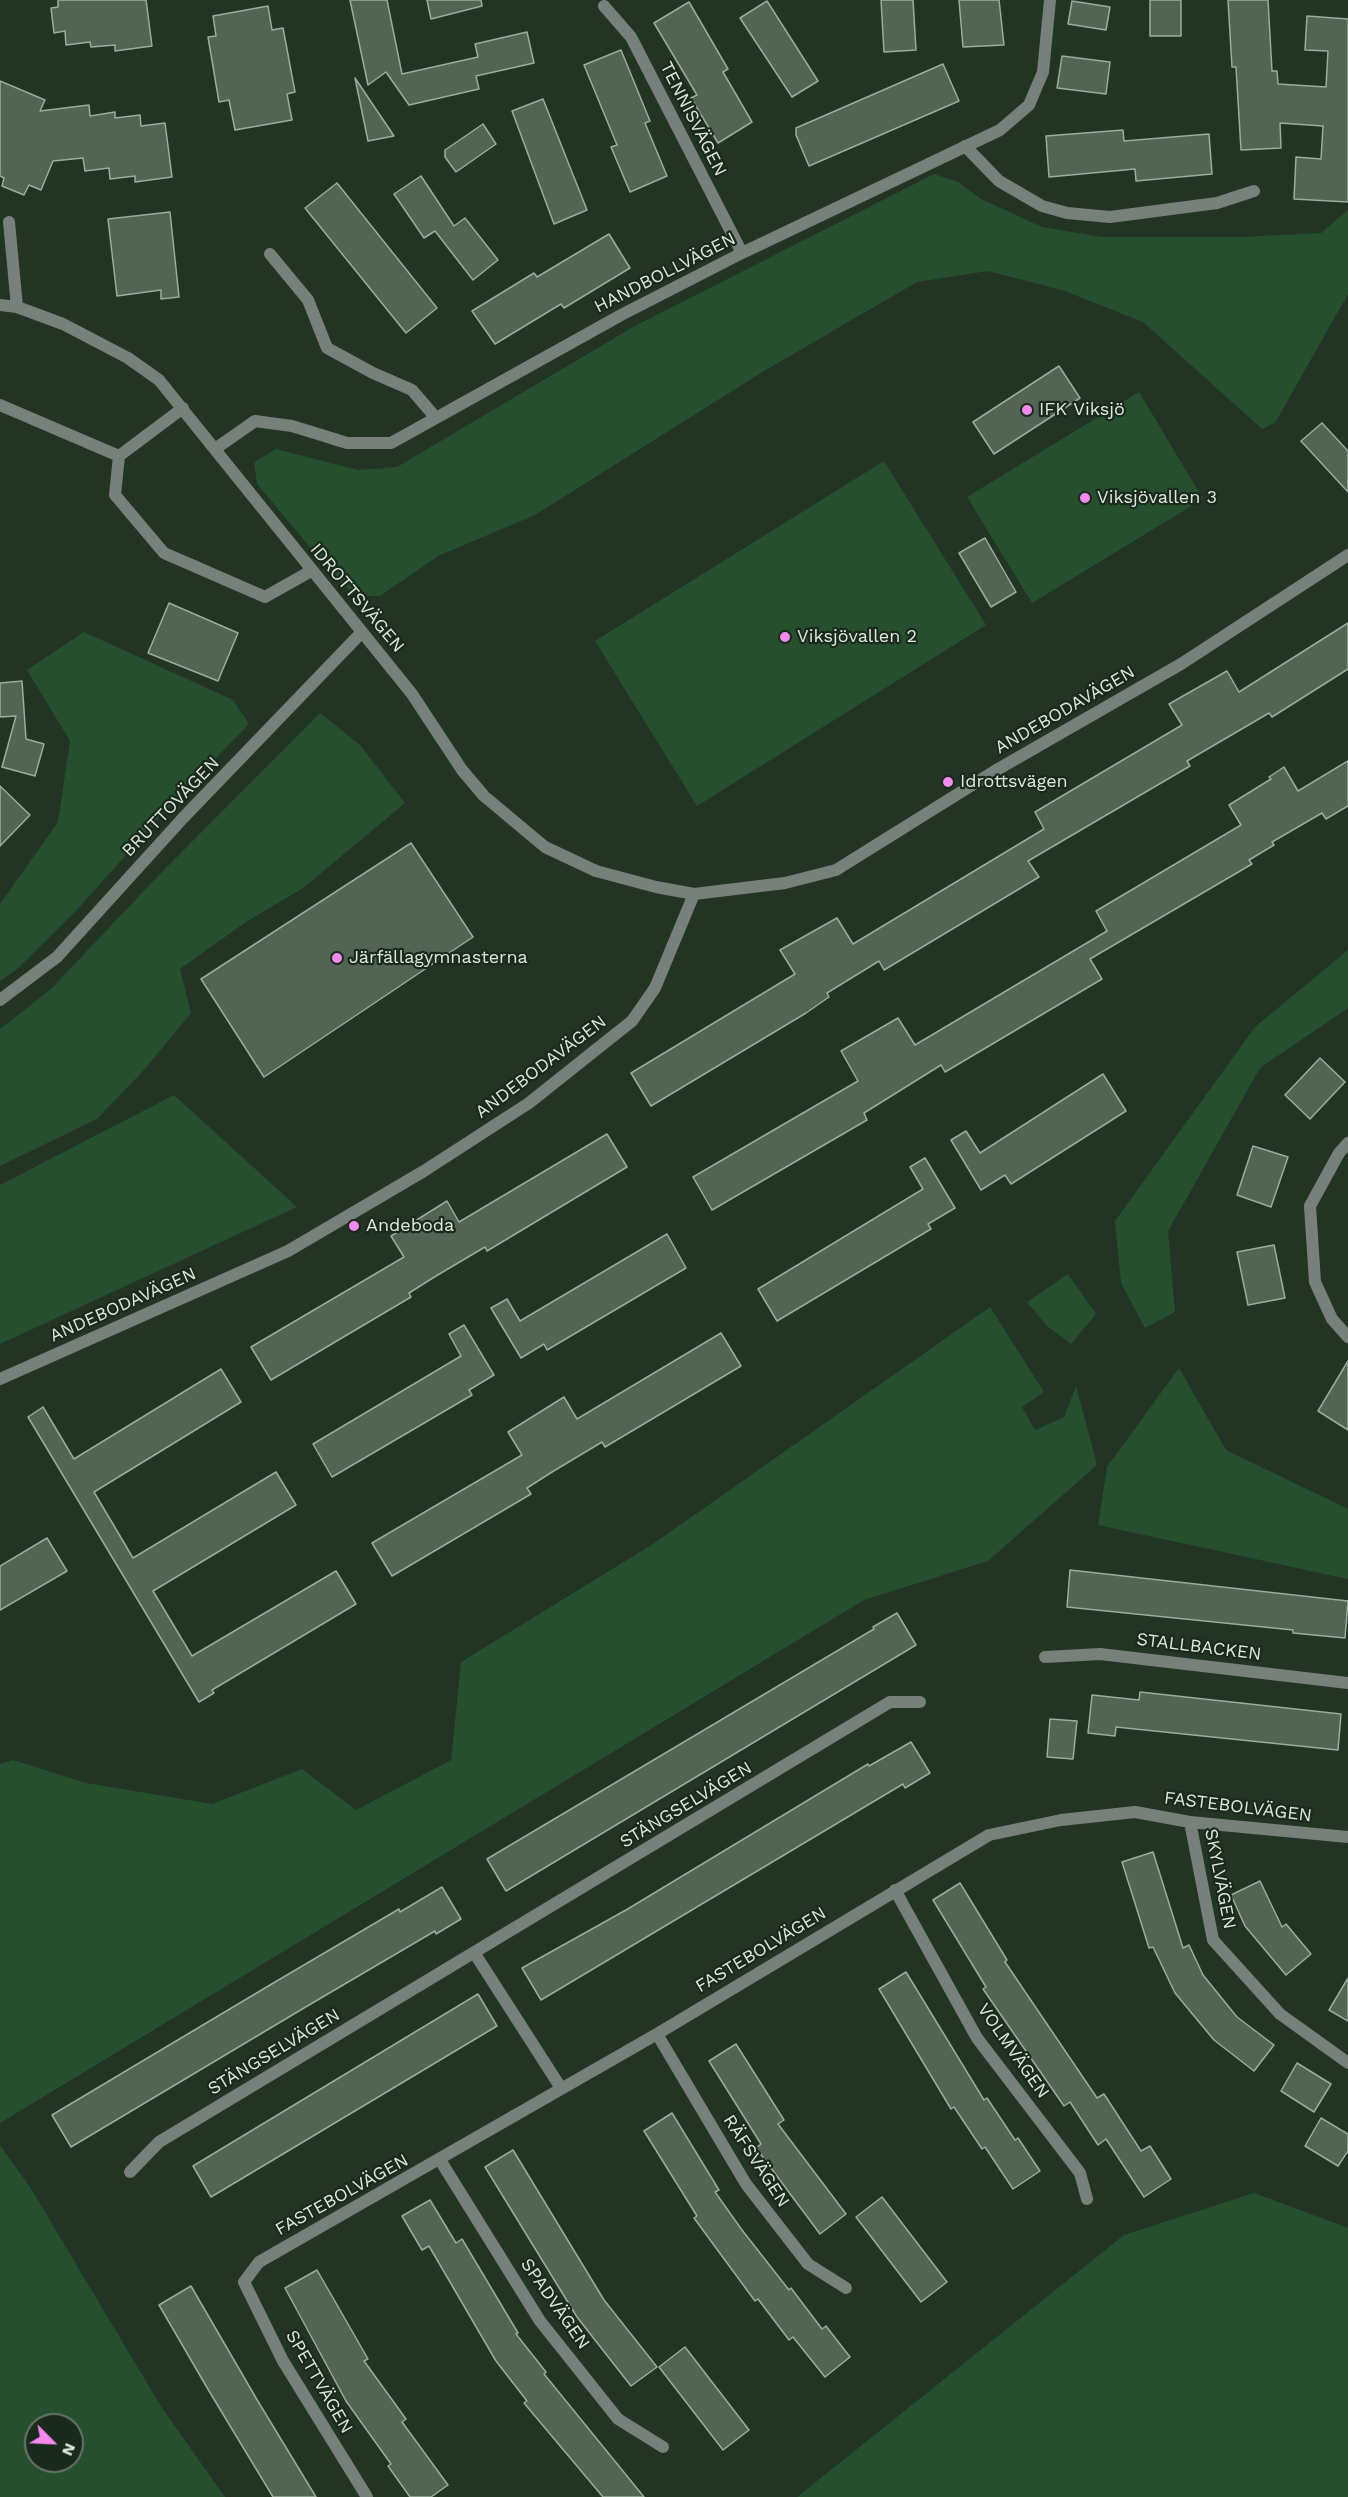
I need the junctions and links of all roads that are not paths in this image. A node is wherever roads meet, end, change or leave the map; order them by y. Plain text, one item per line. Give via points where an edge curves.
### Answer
1 (1050, 0) edge
2 (604, 6) dead end
3 (965, 146) junction
4 (1254, 191) dead end
5 (9, 222) dead end
6 (742, 253) junction
7 (270, 254) dead end
8 (0, 305) edge
9 (17, 307) junction
10 (0, 405) edge
11 (183, 408) junction
12 (436, 418) junction
13 (215, 448) junction
14 (119, 456) junction
15 (1348, 555) edge
16 (311, 571) junction
17 (362, 632) junction
18 (694, 894) junction
19 (0, 1000) edge
20 (1348, 1143) edge
21 (1348, 1338) edge
22 (0, 1379) edge
23 (1045, 1657) dead end
24 (1348, 1683) edge
25 (920, 1702) dead end
26 (1190, 1822) junction
27 (1348, 1837) edge
28 (895, 1890) junction
29 (475, 1954) junction
30 (657, 2034) junction
31 (1348, 2063) edge
32 (561, 2088) junction
33 (440, 2160) junction
34 (130, 2172) dead end
35 (1087, 2199) dead end
36 (244, 2282) joint
37 (846, 2288) dead end
38 (663, 2447) dead end
39 (367, 2497) edge

1 - 3 street, HANDBOLLVÄGEN via 1043,72 1029,105 1000,130
2 - 6 street, TENNISVÄGEN via 631,37
3 - 4 street via 999,181 1042,206 1067,213 1122,215 1217,204
3 - 6 street, HANDBOLLVÄGEN
5 - 9 street
6 - 12 street, HANDBOLLVÄGEN
7 - 12 street via 308,300 327,348 412,390
8 - 9 street, IDROTTSVÄGEN
9 - 11 street, IDROTTSVÄGEN via 63,324 128,358 159,380
10 - 14 street
11 - 13 street, IDROTTSVÄGEN
11 - 14 street
12 - 13 street, HANDBOLLVÄGEN via 391,443 347,443 292,426 255,421
13 - 16 street, IDROTTSVÄGEN
14 - 16 street via 115,495 164,553 265,597
15 - 18 street, ANDEBODAVÄGEN via 1190,659 993,772 836,870 785,884
16 - 17 street, IDROTTSVÄGEN
17 - 18 street, IDROTTSVÄGEN via 412,693 462,770 505,817 545,847 596,871
17 - 19 street, BRUTTOVÄGEN via 183,818 57,957
18 - 22 street, ANDEBODAVÄGEN via 655,988 632,1021 529,1103 288,1251
20 - 21 street via 1310,1206 1315,1282 1332,1319
23 - 24 street, STALLBACKEN via 1100,1654
25 - 29 street, STÄNGSELVÄGEN via 890,1702
26 - 27 street, FASTEBOLVÄGEN
26 - 28 street, FASTEBOLVÄGEN via 1135,1812 1061,1820 989,1835
26 - 31 street, SKYLVÄGEN via 1213,1940 1280,2014
28 - 30 street, FASTEBOLVÄGEN
28 - 35 street, VOLMVÄGEN via 977,2038 1080,2173
29 - 32 street
29 - 34 street, STÄNGSELVÄGEN via 159,2142
30 - 32 street, FASTEBOLVÄGEN
30 - 37 street, RÄFSVÄGEN via 746,2184 808,2264
32 - 33 street, FASTEBOLVÄGEN
33 - 36 street, FASTEBOLVÄGEN via 259,2262
33 - 38 street, SPADVÄGEN via 540,2321 618,2419
36 - 39 street, SPETTVÄGEN via 283,2361

